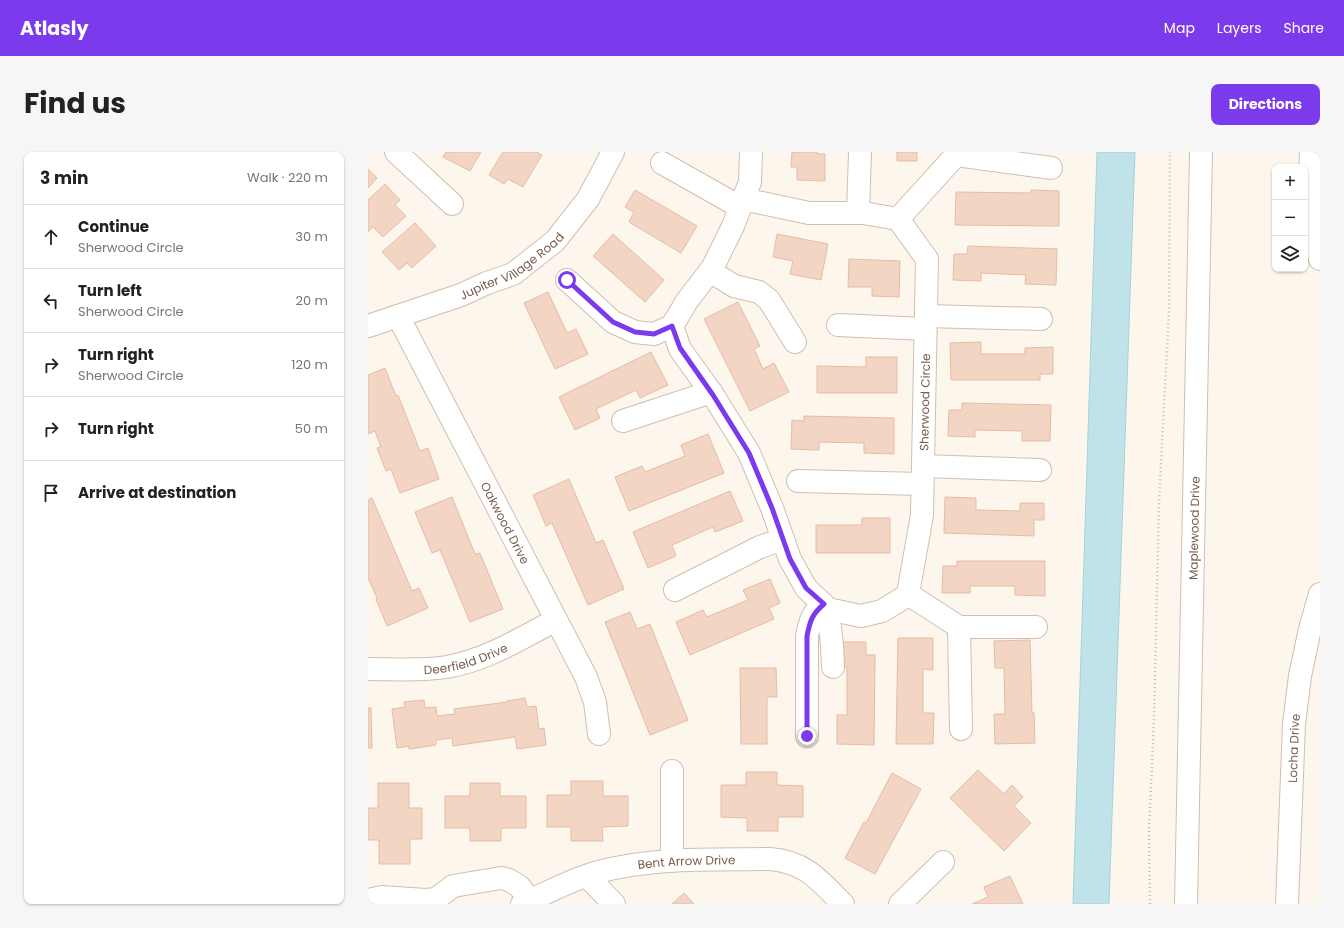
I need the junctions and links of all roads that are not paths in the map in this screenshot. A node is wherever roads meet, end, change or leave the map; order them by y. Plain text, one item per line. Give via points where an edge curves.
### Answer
1 (396, 152) edge
2 (613, 152) edge
3 (751, 152) edge
4 (860, 152) edge
5 (1201, 152) edge
6 (1311, 152) edge
7 (662, 163) dead end
8 (1051, 168) dead end
9 (742, 203) junction
10 (452, 204) dead end
11 (858, 213) junction
12 (898, 219) junction
13 (1320, 259) edge
14 (710, 271) junction
15 (567, 280) dead end
16 (398, 316) junction
17 (1041, 319) dead end
18 (926, 322) junction
19 (838, 325) dead end
20 (368, 326) edge
21 (672, 326) junction
22 (795, 342) dead end
23 (711, 392) junction
24 (624, 421) dead end
25 (1040, 470) dead end
26 (922, 475) junction
27 (798, 481) dead end
28 (783, 539) junction
29 (675, 590) dead end
30 (908, 594) junction
31 (1320, 594) edge
32 (826, 606) junction
33 (556, 620) junction
34 (958, 626) junction
35 (1036, 627) dead end
36 (833, 667) dead end
37 (368, 669) edge
38 (961, 729) dead end
39 (599, 734) dead end
40 (807, 736) dead end
41 (672, 771) dead end
42 (672, 860) junction
43 (943, 862) dead end
44 (587, 876) junction
45 (368, 900) edge
46 (526, 902) edge
47 (614, 904) edge
48 (843, 904) edge
49 (900, 904) edge
50 (1186, 904) edge
51 (1287, 904) edge

1 - 10 street
2 - 16 street, Jupiter Village Road via 588,199 555,241 513,274
3 - 9 street via 750,182
4 - 11 street
5 - 50 street, Maplewood Drive
6 - 13 street via 1312,219
7 - 9 street
8 - 12 street via 956,155
9 - 11 street via 809,213
9 - 14 street
11 - 12 street
12 - 18 street, Sherwood Circle via 927,259
14 - 21 street
14 - 22 street via 734,286 759,292 770,300
15 - 21 street via 613,322 635,332 654,334
16 - 20 street, Jupiter Village Road
16 - 33 street, Oakwood Drive
17 - 18 street
18 - 19 street
18 - 26 street, Sherwood Circle
21 - 23 street via 680,348
23 - 24 street
23 - 28 street via 749,453
25 - 26 street
26 - 27 street
26 - 30 street, Sherwood Circle via 922,515
28 - 29 street via 760,547
28 - 32 street via 790,559 806,588
30 - 32 street via 882,611 861,616
30 - 34 street
31 - 51 street, Locha Drive via 1300,676 1294,724
32 - 36 street
32 - 40 street via 816,611 810,621 807,636
33 - 37 street, Deerfield Drive via 474,660 447,667
33 - 39 street, Oakwood Drive via 592,690
34 - 35 street
34 - 38 street
41 - 42 street
42 - 44 street, Bent Arrow Drive via 634,864
42 - 48 street, Bent Arrow Drive via 782,860 803,868
43 - 49 street
44 - 46 street, Bent Arrow Drive
44 - 47 street
45 - 46 street via 382,897 436,899 453,886 501,878 519,886

